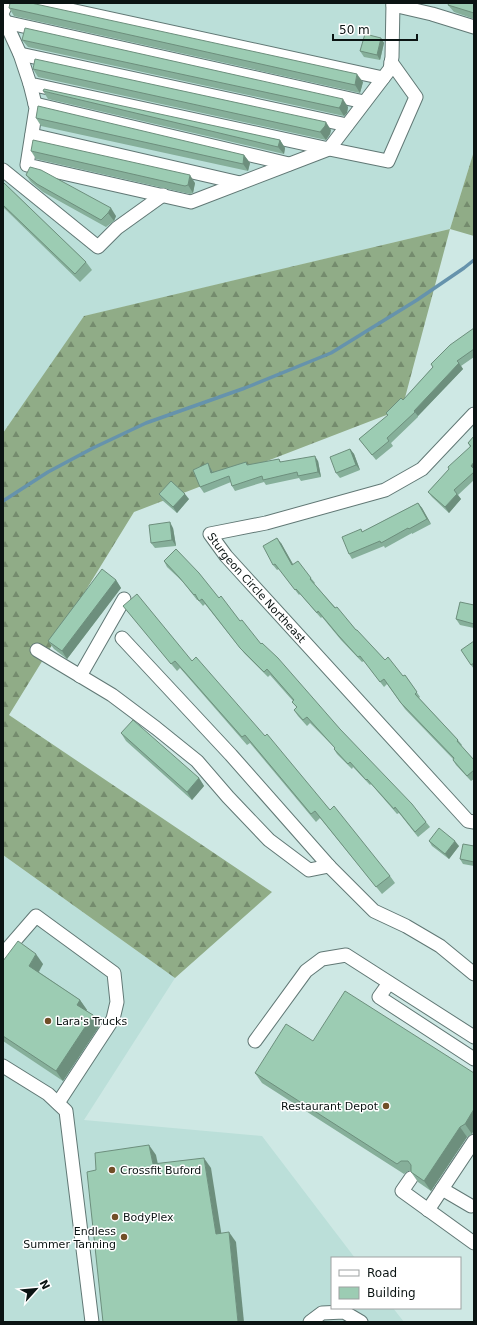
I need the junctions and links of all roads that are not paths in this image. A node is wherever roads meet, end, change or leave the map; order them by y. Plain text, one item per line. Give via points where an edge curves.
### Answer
1 (7, 3) edge
2 (38, 3) edge
3 (393, 4) edge
4 (4, 17) edge
5 (474, 27) edge
6 (20, 54) junction
7 (391, 62) junction
8 (383, 78) junction
9 (30, 84) junction
10 (364, 102) junction
11 (35, 104) junction
12 (347, 125) junction
13 (32, 135) junction
14 (328, 149) junction
15 (289, 164) junction
16 (27, 165) junction
17 (3, 170) edge
18 (14, 179) junction
19 (240, 183) junction
20 (163, 195) junction
21 (474, 414) edge
22 (124, 599) dead end
23 (122, 638) dead end
24 (36, 650) dead end
25 (80, 676) junction
26 (474, 822) edge
27 (329, 866) junction
28 (3, 954) edge
29 (474, 974) edge
30 (389, 983) junction
31 (474, 1037) edge
32 (255, 1041) dead end
33 (474, 1059) edge
34 (3, 1066) edge
35 (58, 1103) junction
36 (474, 1141) edge
37 (411, 1178) edge
38 (442, 1189) junction
39 (473, 1205) edge
40 (428, 1210) junction
41 (474, 1243) edge
42 (92, 1322) edge
43 (310, 1322) edge
44 (361, 1322) edge

1 - 4 street
2 - 8 street
3 - 5 street
3 - 7 street
4 - 6 street
4 - 10 street
6 - 9 street
6 - 12 street
7 - 8 street via 390,69
7 - 14 street via 416,97 388,161
8 - 10 street
9 - 11 street
9 - 14 street
10 - 12 street
11 - 13 street
11 - 15 street
12 - 14 street
13 - 16 street
13 - 19 street
14 - 15 street
15 - 19 street
16 - 18 street
16 - 20 street
17 - 18 street
18 - 20 street via 98,247 117,228
19 - 20 street via 192,202
21 - 26 street, Sturgeon Circle Northeast via 422,469 385,490 266,523 210,534 226,556 468,822
22 - 25 street
23 - 27 street via 231,755
24 - 25 street
25 - 27 street via 112,695 197,761 269,840 309,870
27 - 29 street via 374,911 440,946
28 - 35 street via 36,916 114,973 117,1002 113,1019
30 - 31 street
30 - 32 street via 346,955 322,959 306,971
30 - 33 street via 379,997
34 - 35 street
35 - 42 street via 66,1111
36 - 38 street
37 - 40 street via 402,1191
38 - 39 street
38 - 40 street
40 - 41 street
43 - 44 street via 322,1313 344,1312

